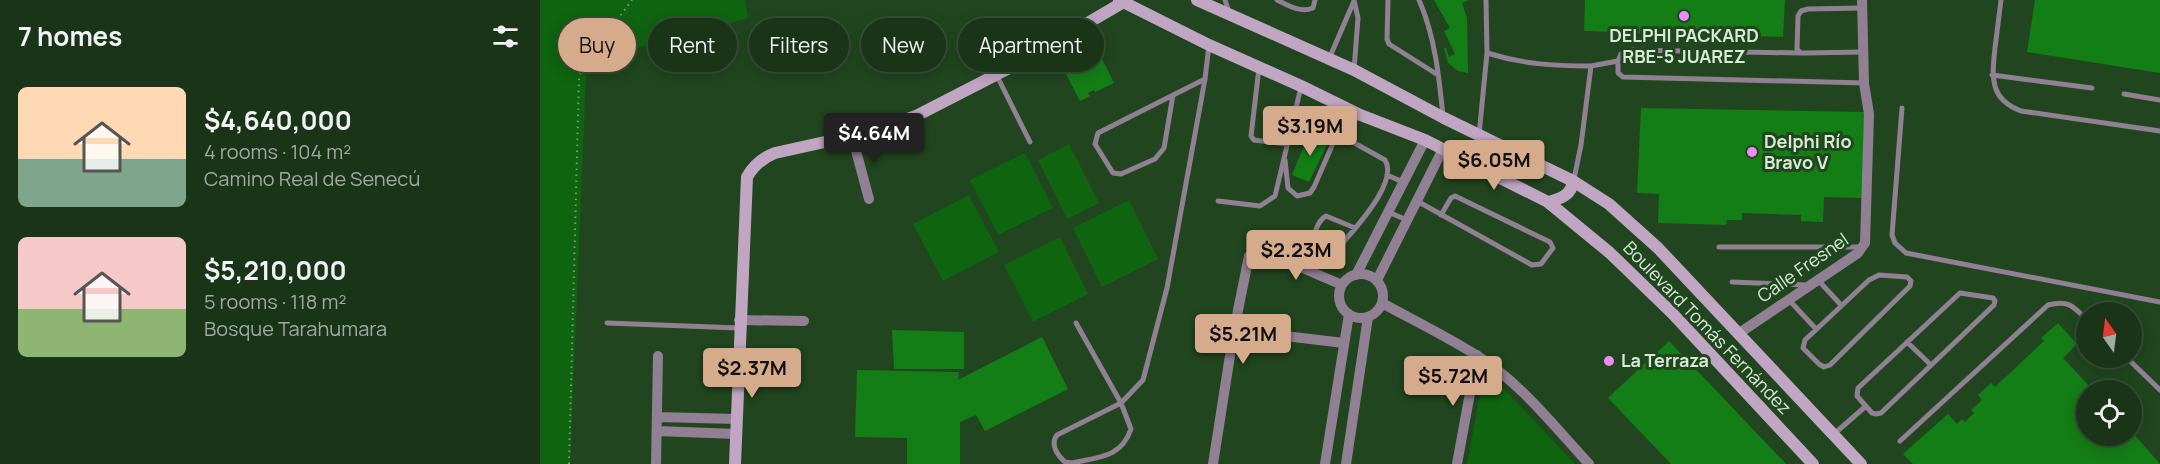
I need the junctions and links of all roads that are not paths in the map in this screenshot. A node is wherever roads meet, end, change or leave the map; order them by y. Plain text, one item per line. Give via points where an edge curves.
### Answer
1 (1123, 0) edge
2 (1197, 0) edge
3 (1225, 0) edge
4 (1277, 0) edge
5 (1315, 0) edge
6 (1354, 0) edge
7 (1388, 0) edge
8 (1419, 0) edge
9 (1486, 0) edge
10 (2001, 0) edge
11 (1862, 4) edge
12 (1229, 14) junction
13 (1209, 45) junction
14 (1801, 52) junction
15 (1863, 52) junction
16 (1487, 53) junction
17 (1329, 59) junction
18 (1618, 61) junction
19 (1591, 66) junction
20 (1259, 68) junction
21 (1354, 70) junction
22 (996, 75) junction
23 (1438, 75) junction
24 (1992, 75) junction
25 (1205, 78) junction
26 (1864, 83) junction
27 (1301, 86) junction
28 (2092, 88) dead end
29 (2124, 94) dead end
30 (1173, 95) junction
31 (2160, 100) edge
32 (1902, 108) dead end
33 (1353, 111) junction
34 (1443, 118) junction
35 (2160, 131) edge
36 (1479, 135) junction
37 (852, 136) junction
38 (1425, 140) junction
39 (1030, 142) dead end
40 (1286, 144) junction
41 (1443, 149) junction
42 (1284, 153) junction
43 (1387, 175) junction
44 (1573, 181) junction
45 (1403, 182) junction
46 (869, 199) dead end
47 (1218, 201) dead end
48 (1417, 201) junction
49 (1548, 202) junction
50 (1388, 212) junction
51 (1441, 215) junction
52 (1407, 220) junction
53 (1354, 228) junction
54 (1719, 247) dead end
55 (1863, 247) junction
56 (1356, 275) junction
57 (1377, 280) junction
58 (1732, 282) dead end
59 (1812, 282) junction
60 (1342, 285) junction
61 (1788, 299) junction
62 (2160, 302) edge
63 (1382, 303) junction
64 (1841, 305) junction
65 (2076, 309) edge
66 (1349, 314) junction
67 (1368, 317) junction
68 (804, 321) dead end
69 (607, 323) dead end
70 (1076, 323) dead end
71 (739, 324) junction
72 (1816, 329) junction
73 (1234, 330) junction
74 (1738, 334) junction
75 (1907, 342) junction
76 (1344, 343) junction
77 (1477, 355) junction
78 (658, 356) dead end
79 (1931, 365) junction
80 (2137, 368) edge
81 (2160, 390) edge
82 (1121, 403) junction
83 (1866, 406) junction
84 (657, 417) junction
85 (736, 419) junction
86 (657, 431) junction
87 (736, 434) junction
88 (1834, 435) junction
89 (1900, 441) dead end
90 (656, 464) edge
91 (735, 464) edge
92 (1213, 464) edge
93 (1325, 464) edge
94 (1346, 464) edge
95 (1457, 464) edge
96 (1589, 464) edge
97 (1813, 464) edge
98 (1861, 464) edge

1 - 13 main road, Boulevard Tomás Fernández
1 - 22 main road via 1089,24
2 - 12 main road, Boulevard Tomás Fernández
3 - 12 lane
4 - 5 lane via 1304,10 1313,8
6 - 17 lane
6 - 21 lane via 1358,18
7 - 23 lane via 1389,44
8 - 23 lane via 1431,34
9 - 16 lane
10 - 24 lane
11 - 14 lane via 1801,11 1797,49
11 - 15 street, Calle Fresnel
12 - 17 main road, Boulevard Tomás Fernández
13 - 20 main road, Boulevard Tomás Fernández
13 - 25 lane
14 - 15 lane
14 - 18 lane via 1629,50
15 - 26 street, Calle Fresnel
16 - 19 lane via 1518,62
16 - 36 lane
17 - 21 main road, Boulevard Tomás Fernández
18 - 19 lane
18 - 26 lane via 1618,73 1623,77
19 - 44 lane
20 - 27 main road, Boulevard Tomás Fernández
20 - 40 lane via 1251,136 1254,140
21 - 34 main road, Boulevard Tomás Fernández
22 - 37 main road via 915,116
22 - 39 lane
23 - 34 lane
24 - 28 lane
24 - 35 lane via 2001,99 2021,111
25 - 30 lane
25 - 82 lane via 1164,299 1143,380
26 - 55 street, Calle Fresnel via 1869,114
27 - 33 main road, Boulevard Tomás Fernández
27 - 40 lane
29 - 31 lane
30 - 30 lane via 1098,133 1095,144 1113,173 1121,174 1159,155 1164,148
32 - 62 lane via 1892,235 1898,248
33 - 38 main road, Boulevard Tomás Fernández
33 - 42 lane via 1310,193 1297,196 1288,188
33 - 43 lane via 1349,140 1384,160
34 - 36 main road, Boulevard Tomás Fernández
36 - 44 main road, Boulevard Tomás Fernández
37 - 46 street
37 - 71 main road via 775,153 759,161 747,177
38 - 41 main road, Boulevard Tomás Fernández
38 - 45 street
40 - 42 lane
41 - 48 street
41 - 49 main road, Boulevard Tomás Fernández
42 - 47 lane via 1275,196 1267,203 1260,206
43 - 45 lane
43 - 53 lane via 1371,209
44 - 49 main road via 1568,194
44 - 74 main road, Boulevard Tomás Fernández via 1609,204 1658,248
45 - 50 street
48 - 51 lane
48 - 52 street
49 - 97 main road, Boulevard Tomás Fernández via 1672,313
50 - 52 lane
50 - 56 street
51 - 51 lane via 1532,265 1541,264 1553,248 1550,242 1455,195
52 - 57 street
53 - 53 lane via 1326,216 1314,237 1335,247
54 - 55 lane
55 - 59 street, Calle Fresnel
56 - 57 street
56 - 60 street
57 - 63 street
58 - 59 lane
59 - 61 street, Calle Fresnel
59 - 64 lane
60 - 66 street via 1339,299
60 - 73 street via 1255,250 1248,256
61 - 72 lane
61 - 74 street, Calle Fresnel
63 - 67 street
63 - 77 street
64 - 72 lane
64 - 72 lane via 1873,277 1906,277 1911,281 1824,367 1803,348
65 - 89 lane via 2072,305 2048,305
66 - 67 street
66 - 76 street
67 - 94 street
68 - 71 street
69 - 71 lane
70 - 82 lane
71 - 85 main road
73 - 76 street
73 - 92 street
74 - 88 main road, Boulevard Tomás Fernández
75 - 79 lane
75 - 79 lane via 1960,293 1993,298 1994,305
75 - 83 lane via 1858,388 1857,396
76 - 93 street
77 - 95 street
77 - 96 street via 1534,404
78 - 84 street
79 - 83 lane via 1881,412 1876,414
80 - 81 lane
82 - 82 lane via 1057,435 1053,444 1060,457 1072,463 1115,452 1127,441 1131,429
83 - 88 lane
84 - 85 street
84 - 86 street
85 - 87 main road
86 - 87 street
86 - 90 street
87 - 91 main road
88 - 98 main road, Boulevard Tomás Fernández

